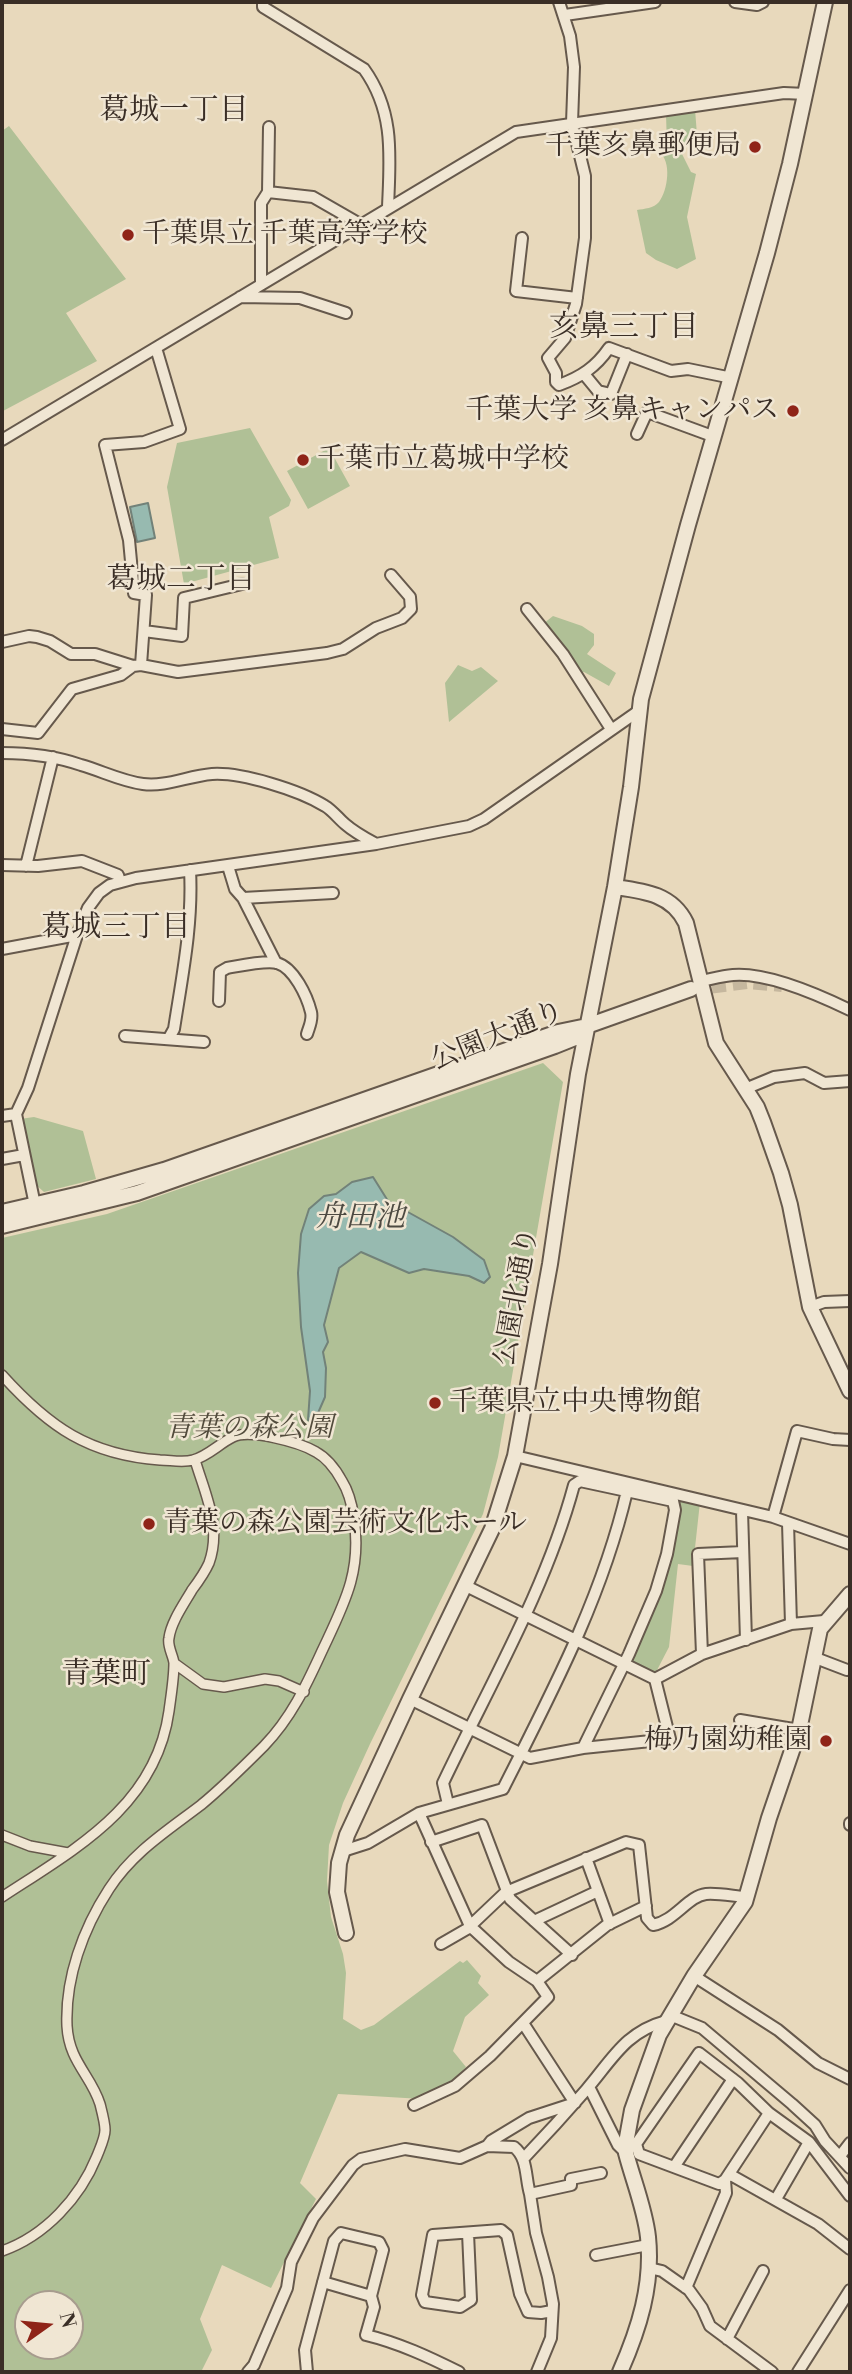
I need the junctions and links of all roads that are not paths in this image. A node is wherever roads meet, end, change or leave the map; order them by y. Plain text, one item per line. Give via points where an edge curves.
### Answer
1 (263, 2) edge
2 (559, 2) edge
3 (655, 2) edge
4 (735, 2) edge
5 (763, 2) edge
6 (825, 2) edge
7 (565, 15) junction
8 (806, 94) junction
9 (572, 123) junction
10 (269, 127) dead end
11 (268, 192) junction
12 (388, 207) junction
13 (360, 224) junction
14 (522, 238) dead end
15 (261, 284) junction
16 (240, 297) junction
17 (577, 298) junction
18 (346, 313) dead end
19 (156, 348) junction
20 (627, 354) junction
21 (584, 374) junction
22 (732, 379) junction
23 (637, 434) dead end
24 (715, 437) junction
25 (2, 440) edge
26 (391, 575) dead end
27 (242, 584) dead end
28 (527, 610) dead end
29 (144, 631) junction
30 (2, 642) edge
31 (137, 665) junction
32 (640, 710) junction
33 (2, 729) edge
34 (611, 729) junction
35 (2, 753) edge
36 (53, 757) junction
37 (376, 844) junction
38 (2, 865) edge
39 (26, 866) junction
40 (228, 866) junction
41 (190, 870) junction
42 (120, 881) junction
43 (615, 887) junction
44 (333, 893) dead end
45 (243, 898) junction
46 (77, 935) junction
47 (2, 949) edge
48 (276, 962) junction
49 (696, 985) junction
50 (219, 1001) dead end
51 (850, 1010) edge
52 (587, 1027) junction
53 (307, 1034) dead end
54 (125, 1036) dead end
55 (169, 1038) junction
56 (204, 1042) dead end
57 (850, 1081) edge
58 (746, 1089) junction
59 (16, 1114) junction
60 (2, 1115) edge
61 (24, 1155) junction
62 (2, 1159) edge
63 (35, 1205) junction
64 (2, 1212) edge
65 (54, 1213) junction
66 (27, 1220) junction
67 (2, 1226) edge
68 (850, 1301) edge
69 (810, 1307) junction
70 (2, 1376) edge
71 (850, 1391) edge
72 (850, 1440) edge
73 (515, 1456) junction
74 (195, 1460) junction
75 (626, 1491) junction
76 (743, 1511) junction
77 (773, 1517) junction
78 (788, 1523) junction
79 (850, 1544) edge
80 (743, 1552) junction
81 (464, 1585) junction
82 (850, 1594) edge
83 (524, 1615) junction
84 (824, 1621) junction
85 (791, 1624) junction
86 (576, 1640) junction
87 (746, 1640) junction
88 (702, 1654) junction
89 (813, 1657) junction
90 (174, 1663) junction
91 (624, 1663) junction
92 (847, 1670) dead end
93 (655, 1679) junction
94 (304, 1692) junction
95 (410, 1699) junction
96 (740, 1720) dead end
97 (469, 1728) junction
98 (799, 1730) junction
99 (583, 1748) junction
100 (521, 1753) junction
101 (448, 1804) junction
102 (419, 1813) junction
103 (2, 1835) edge
104 (431, 1842) junction
105 (343, 1851) junction
106 (68, 1853) junction
107 (586, 1858) junction
108 (598, 1891) junction
109 (506, 1892) junction
110 (2, 1897) edge
111 (746, 1897) junction
112 (646, 1906) junction
113 (534, 1921) junction
114 (610, 1924) junction
115 (470, 1926) junction
116 (346, 1933) dead end
117 (441, 1944) dead end
118 (572, 1955) junction
119 (694, 1976) junction
120 (537, 1981) junction
121 (668, 2018) junction
122 (523, 2023) junction
123 (850, 2079) edge
124 (733, 2080) junction
125 (589, 2087) junction
126 (575, 2102) junction
127 (414, 2105) dead end
128 (769, 2113) junction
129 (809, 2142) junction
130 (850, 2143) edge
131 (488, 2146) junction
132 (629, 2147) junction
133 (840, 2156) junction
134 (524, 2158) junction
135 (674, 2167) junction
136 (850, 2168) edge
137 (601, 2173) dead end
138 (727, 2177) junction
139 (530, 2194) junction
140 (850, 2196) edge
141 (776, 2199) junction
142 (468, 2233) junction
143 (648, 2245) junction
144 (850, 2249) edge
145 (2, 2251) edge
146 (596, 2255) dead end
147 (649, 2268) junction
148 (763, 2271) dead end
149 (323, 2282) junction
150 (686, 2288) junction
151 (850, 2290) edge
152 (371, 2295) junction
153 (552, 2311) junction
154 (727, 2339) junction
155 (248, 2372) edge
156 (307, 2372) edge
157 (459, 2372) edge
158 (537, 2372) edge
159 (620, 2372) edge
160 (772, 2372) edge
161 (798, 2372) edge

1 - 12 street via 263,7 364,69 372,80 386,113
2 - 7 street
3 - 7 street
4 - 5 street
6 - 8 street, 公園北通り
7 - 9 street via 574,67
8 - 9 street via 784,93
8 - 22 street, 公園北通り
9 - 12 street via 516,132
9 - 17 street via 586,195
10 - 11 street
11 - 13 street via 313,197
11 - 15 street via 261,203
12 - 13 street
13 - 15 street
14 - 17 street via 516,290
15 - 16 street
16 - 18 street via 300,298
16 - 19 street
17 - 21 street via 565,338 548,358 559,385
19 - 25 street
19 - 29 street via 180,429 144,442 104,445 129,540 134,593 146,595
20 - 21 street via 609,348
20 - 21 street via 611,394 598,391
20 - 22 street via 671,371 688,369
22 - 24 street, 公園北通り
23 - 24 street via 648,412
24 - 32 street, 公園北通り
26 - 31 street via 410,597 411,609 344,649 186,672
27 - 29 street via 184,598 182,636
28 - 34 street via 564,654
29 - 31 street
30 - 31 street via 37,637 71,654 95,654
31 - 33 street via 121,675 72,688 38,733
32 - 34 street
32 - 43 street, 公園北通り
34 - 37 street via 484,819
35 - 36 street
36 - 37 street via 144,784 213,774 286,789 327,807
36 - 39 street
37 - 40 street
38 - 39 street
39 - 42 street via 82,861 118,875
40 - 41 street
40 - 45 street
41 - 42 street
41 - 55 street via 188,933
42 - 46 street via 99,893
43 - 49 street via 647,892 676,908 686,923
43 - 52 street, 公園北通り
44 - 45 street
45 - 48 street
46 - 47 street
46 - 59 street
48 - 50 street via 220,972
48 - 53 street via 301,986 311,1012
49 - 51 street via 735,975 752,976 799,987
49 - 52 street
49 - 58 street via 716,1043
52 - 63 street, 公園大通り via 558,1032 164,1170
52 - 65 street, 公園大通り via 555,1046 341,1122 137,1193
52 - 73 street, 公園北通り
54 - 55 street
55 - 56 street
57 - 58 street via 824,1083 805,1073 774,1077
58 - 69 street via 781,1172
59 - 60 street
59 - 61 street
61 - 62 street
61 - 63 street
63 - 64 street, 公園大通り
63 - 65 street
63 - 66 street
65 - 66 street, 公園大通り
66 - 67 street, 公園大通り
68 - 69 street
69 - 71 street
70 - 74 street via 38,1413 91,1445 120,1455
72 - 77 street via 797,1431
73 - 76 street
73 - 81 street, 公園北通り via 492,1529
74 - 90 street via 211,1510 213,1544 208,1564 168,1638
74 - 94 street via 248,1432 315,1451 343,1482 351,1500 357,1543 353,1577
75 - 83 street via 580,1481 574,1485 554,1550
75 - 86 street via 606,1567
75 - 91 street via 673,1502 675,1510 656,1591
76 - 77 street
76 - 80 street
77 - 78 street
78 - 79 street
78 - 85 street
80 - 87 street
80 - 88 street via 698,1554
81 - 83 street
81 - 95 street, 公園北通り
82 - 84 street
83 - 86 street
83 - 97 street
84 - 85 street
84 - 89 street
85 - 87 street
86 - 91 street
86 - 100 street
87 - 88 street
88 - 93 street
89 - 92 street
89 - 98 street
90 - 94 street via 203,1684 224,1687 265,1679
90 - 106 street via 165,1734 142,1783 118,1814
91 - 93 street
91 - 99 street
93 - 99 street via 670,1739
94 - 145 street via 285,1722 251,1759 129,1862 95,1912 77,1953 67,2026 71,2049 101,2107 105,2132 93,2166 62,2212
95 - 97 street
95 - 105 street, 公園北通り
96 - 98 street
97 - 100 street
97 - 101 street via 443,1783
98 - 111 street
99 - 100 street via 530,1758
100 - 101 street via 503,1789
101 - 102 street
102 - 104 street
102 - 105 street via 368,1843
103 - 106 street
104 - 109 street via 482,1825
104 - 115 street
105 - 116 street, 公園北通り via 337,1892
106 - 110 street
107 - 108 street
107 - 109 street
107 - 112 street via 626,1842 639,1844
108 - 113 street
108 - 114 street
109 - 113 street
109 - 115 street
111 - 112 street via 705,1894 673,1917 653,1924
111 - 119 street
112 - 114 street
113 - 118 street
114 - 118 street
115 - 117 street
115 - 120 street
118 - 120 street
119 - 121 street
119 - 123 street via 778,2030 818,2063
120 - 122 street via 548,1997
121 - 125 street via 619,2048
121 - 132 street via 632,2110
121 - 133 street via 702,2028 808,2118
122 - 126 street
122 - 127 street via 455,2086
124 - 128 street
124 - 132 street via 699,2053
124 - 135 street
125 - 126 street
125 - 132 street via 618,2145
126 - 131 street via 529,2118
126 - 134 street
128 - 129 street
128 - 138 street
129 - 140 street
129 - 141 street
130 - 133 street
131 - 134 street via 514,2147
131 - 155 street via 460,2158 405,2149 361,2158 353,2165 313,2218
132 - 135 street
132 - 143 street
133 - 136 street
134 - 139 street
135 - 138 street via 719,2184
137 - 139 street
138 - 141 street
138 - 150 street via 726,2193
139 - 153 street
141 - 144 street
142 - 142 street via 433,2235 422,2295 425,2302 460,2307 471,2300
142 - 153 street via 501,2230 507,2235 528,2312
143 - 146 street
143 - 147 street
147 - 150 street via 662,2271
147 - 159 street via 636,2335
148 - 154 street
149 - 152 street
149 - 152 street via 334,2241 341,2233 379,2242 383,2250
149 - 156 street via 305,2350
150 - 154 street via 710,2326
151 - 161 street
152 - 157 street via 374,2307 366,2335 417,2351
153 - 158 street via 551,2338
154 - 160 street

